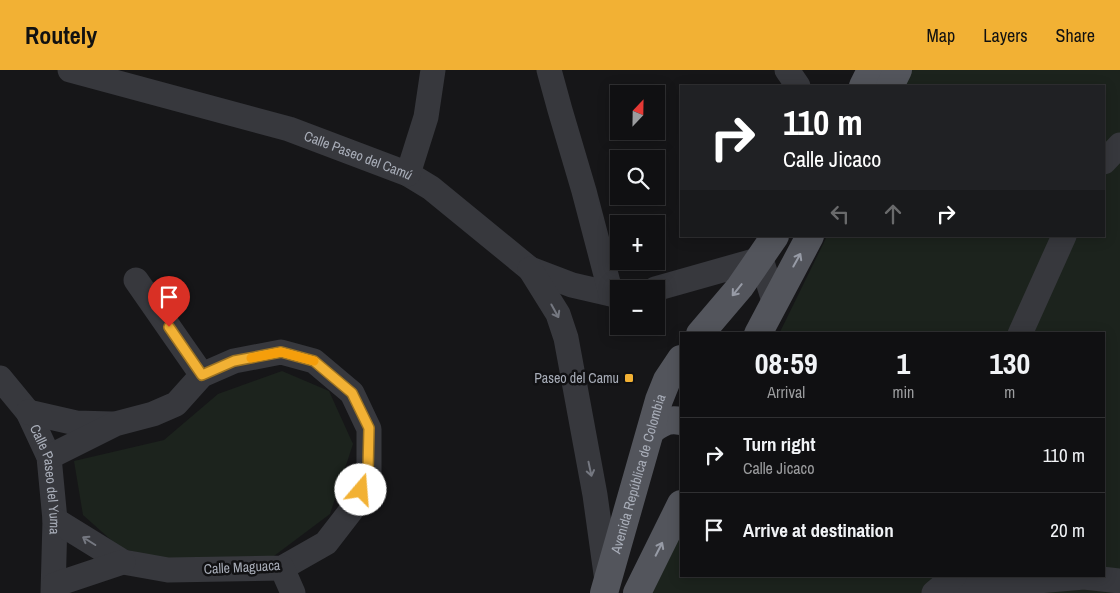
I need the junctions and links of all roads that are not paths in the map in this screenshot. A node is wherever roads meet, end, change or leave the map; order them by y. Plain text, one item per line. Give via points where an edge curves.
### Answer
1 (70, 70) edge
2 (433, 70) edge
3 (549, 70) edge
4 (787, 70) edge
5 (871, 70) edge
6 (898, 70) edge
7 (797, 85) edge
8 (864, 85) edge
9 (890, 85) edge
10 (1120, 145) edge
11 (1105, 161) edge
12 (408, 174) junction
13 (774, 237) edge
14 (809, 237) edge
15 (1064, 237) edge
16 (761, 259) junction
17 (530, 269) junction
18 (136, 280) dead end
19 (611, 280) edge
20 (665, 286) edge
21 (610, 292) edge
22 (774, 301) junction
23 (702, 332) edge
24 (759, 332) edge
25 (1021, 332) edge
26 (680, 365) edge
27 (202, 375) junction
28 (0, 378) edge
29 (28, 412) junction
30 (680, 421) edge
31 (115, 424) junction
32 (651, 430) junction
33 (49, 457) junction
34 (680, 506) edge
35 (55, 520) junction
36 (123, 562) junction
37 (282, 568) junction
38 (1120, 581) edge
39 (952, 585) edge
40 (606, 588) edge
41 (54, 589) edge
42 (293, 593) edge
43 (637, 593) edge

1 - 12 street, Calle Paseo del Camú via 289,129
2 - 12 street via 426,118
3 - 19 street
4 - 7 street
5 - 8 main road
6 - 9 main road
10 - 11 street
12 - 17 street, Calle Paseo del Camú via 431,188
13 - 16 main road
22 -> 14 main road
15 - 25 street
16 - 20 street
16 - 22 street
16 -> 23 main road
17 - 21 street, Calle Paseo del Camú via 572,285
17 -> 40 street via 558,314 566,338 595,494
18 - 27 street
22 - 24 main road
26 - 32 main road, Avenida República de Colombia via 667,380
27 - 31 street, Calle Maguaca via 176,404
27 - 37 street, Calle Maguaca via 234,361 281,352 314,361 352,393 369,428 368,471 353,508 326,542
28 - 29 street, Calle Paseo del Yuma
29 - 31 street via 76,423
29 - 33 street, Calle Paseo del Yuma
30 - 32 main road via 666,420
31 - 33 street, Calle Maguaca
32 - 40 main road, Avenida República de Colombia
33 - 35 street, Calle Paseo del Yuma
43 -> 34 main road
36 -> 35 street, Calle Maguaca
35 - 41 street, Calle Paseo del Yuma
36 - 37 street, Calle Maguaca via 168,570
36 - 41 street, Calle Maguaca
37 - 42 street
38 - 39 street via 1084,577

